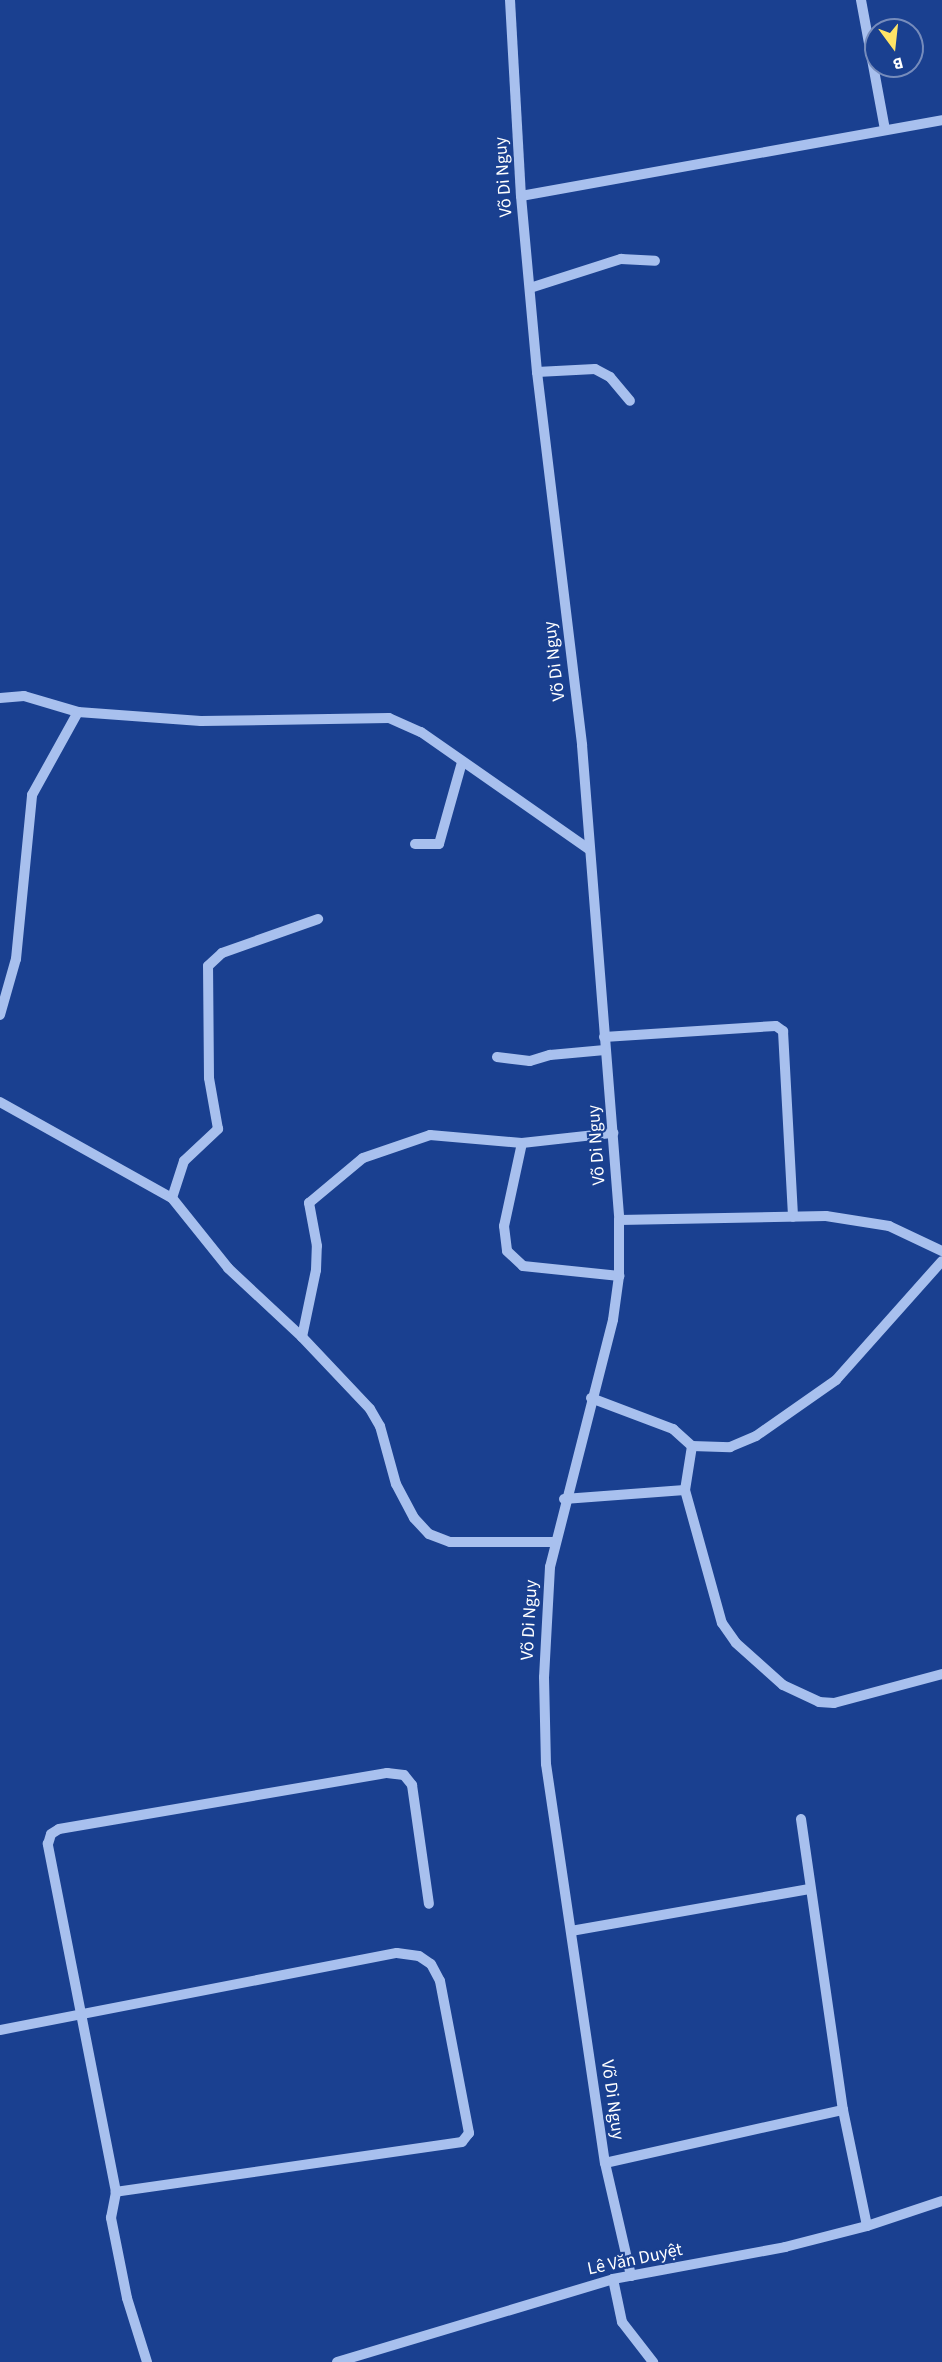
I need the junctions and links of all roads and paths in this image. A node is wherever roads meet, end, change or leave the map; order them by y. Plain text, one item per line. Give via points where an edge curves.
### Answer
1 (510, 0) edge
2 (861, 0) edge
3 (942, 120) edge
4 (885, 130) junction
5 (522, 196) junction
6 (655, 261) dead end
7 (530, 288) junction
8 (537, 372) junction
9 (630, 400) dead end
10 (0, 698) edge
11 (78, 712) junction
12 (462, 762) junction
13 (415, 844) dead end
14 (589, 849) junction
15 (318, 919) dead end
16 (0, 1015) edge
17 (604, 1037) junction
18 (605, 1050) junction
19 (497, 1057) dead end
20 (0, 1102) edge
21 (613, 1132) junction
22 (522, 1143) junction
23 (172, 1198) junction
24 (793, 1217) junction
25 (619, 1220) junction
26 (942, 1251) edge
27 (942, 1262) edge
28 (619, 1276) junction
29 (302, 1337) junction
30 (591, 1398) junction
31 (692, 1446) junction
32 (685, 1490) junction
33 (564, 1499) junction
34 (554, 1542) junction
35 (942, 1674) edge
36 (801, 1819) dead end
37 (809, 1889) junction
38 (429, 1904) dead end
39 (571, 1931) junction
40 (84, 2014) junction
41 (0, 2030) edge
42 (843, 2110) junction
43 (604, 2163) junction
44 (116, 2192) junction
45 (942, 2201) edge
46 (867, 2226) junction
47 (631, 2276) junction
48 (613, 2279) junction
49 (147, 2362) edge
50 (337, 2362) edge
51 (653, 2362) edge

1 - 5 street, Võ Di Nguy
2 - 4 street
3 - 4 street
4 - 5 street
5 - 7 street, Võ Di Nguy
6 - 7 street via 621,260
7 - 8 street, Võ Di Nguy
8 - 9 street via 595,369 610,377
8 - 14 street, Võ Di Nguy via 582,745
10 - 11 street via 24,696
11 - 12 street via 201,721 389,718 410,725
11 - 16 street via 32,795 16,959
12 - 13 street via 439,844
12 - 14 street
14 - 17 street, Võ Di Nguy
15 - 23 street via 222,953 208,966 209,1078 218,1129 184,1161
17 - 18 street, Võ Di Nguy
17 - 24 street via 776,1026 783,1030
18 - 19 street via 550,1055 530,1061
18 - 21 street, Võ Di Nguy
20 - 23 street
21 - 22 street
21 - 25 street, Võ Di Nguy
22 - 28 street via 504,1226 507,1251 523,1266
22 - 29 street via 447,1134 415,1138 370,1154 343,1179 312,1198 308,1209 317,1246 316,1269
23 - 29 street via 228,1268
24 - 25 street
24 - 26 street via 877,1223
25 - 28 street, Võ Di Nguy
27 - 31 street via 878,1337 825,1390 756,1436 730,1447
28 - 30 street, Võ Di Nguy via 613,1320
29 - 34 street via 376,1417 396,1484 414,1518 429,1534 450,1542
30 - 31 street via 674,1429
30 - 33 street, Võ Di Nguy
31 - 32 street
32 - 33 street
32 - 35 street via 722,1623 736,1643 783,1685 808,1699 834,1703
33 - 34 street, Võ Di Nguy
34 - 39 street, Võ Di Nguy via 544,1677 546,1764
36 - 37 street
37 - 39 street
37 - 42 street
38 - 40 street via 412,1785 404,1775 387,1773 59,1829 51,1834 48,1844
39 - 43 street, Võ Di Nguy
40 - 41 street
40 - 44 street
40 - 44 street via 397,1953 419,1956 431,1964 440,1981 469,2133 462,2142 449,2146
42 - 43 street
42 - 46 street
43 - 47 street, Võ Di Nguy
44 - 49 street via 111,2218 127,2298
45 - 46 street, Lê Văn Duyệt
46 - 47 street, Lê Văn Duyệt via 785,2247
47 - 48 street, Lê Văn Duyệt
48 - 50 street, Lê Văn Duyệt
48 - 51 street via 621,2322

